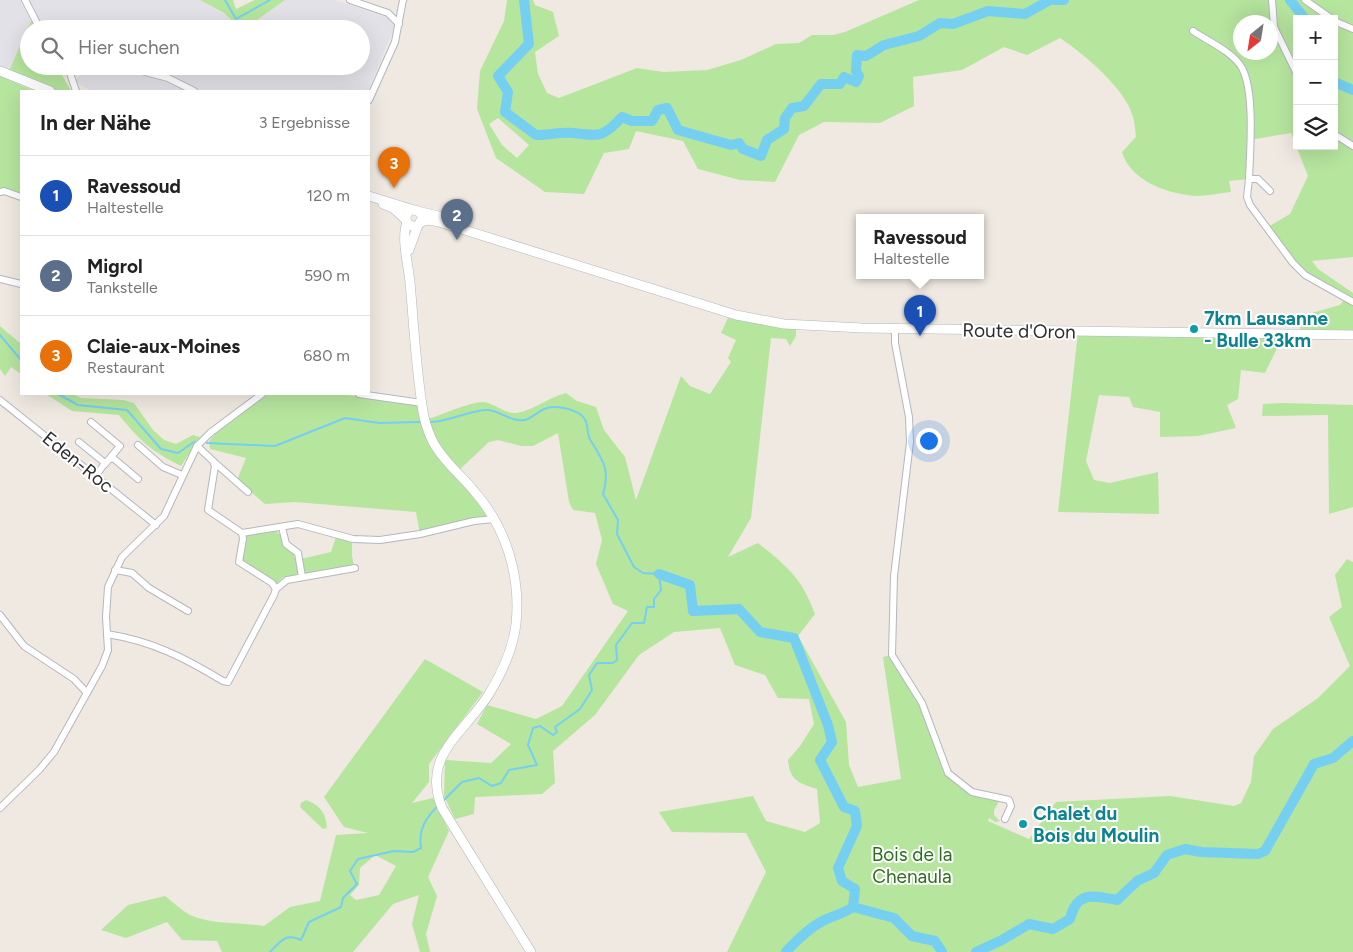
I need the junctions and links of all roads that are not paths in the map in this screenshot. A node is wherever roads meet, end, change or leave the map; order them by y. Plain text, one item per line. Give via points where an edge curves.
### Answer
1 (25, 0) edge
2 (350, 0) edge
3 (403, 0) edge
4 (1304, 0) edge
5 (1271, 1) edge
6 (1326, 15) edge
7 (35, 20) edge
8 (1338, 22) edge
9 (399, 24) junction
10 (1353, 29) edge
11 (1193, 31) dead end
12 (1293, 66) edge
13 (0, 71) edge
14 (71, 75) edge
15 (157, 75) edge
16 (48, 90) edge
17 (76, 90) edge
18 (192, 90) edge
19 (370, 98) edge
20 (1338, 137) edge
21 (1353, 146) edge
22 (1249, 179) junction
23 (1270, 191) dead end
24 (0, 192) edge
25 (20, 197) edge
26 (370, 198) edge
27 (370, 198) edge
28 (415, 210) junction
29 (406, 221) junction
30 (419, 224) junction
31 (551, 255) junction
32 (408, 265) junction
33 (0, 279) edge
34 (20, 284) edge
35 (1353, 302) edge
36 (895, 328) junction
37 (1353, 336) edge
38 (261, 395) edge
39 (366, 395) edge
40 (0, 400) edge
41 (422, 403) junction
42 (91, 422) dead end
43 (79, 442) dead end
44 (138, 445) dead end
45 (197, 446) junction
46 (213, 461) junction
47 (108, 462) junction
48 (182, 475) junction
49 (96, 477) junction
50 (138, 478) dead end
51 (248, 492) dead end
52 (494, 519) junction
53 (156, 525) junction
54 (282, 527) junction
55 (242, 533) junction
56 (355, 568) dead end
57 (115, 570) junction
58 (302, 577) junction
59 (276, 589) junction
60 (188, 611) dead end
61 (0, 615) edge
62 (107, 634) junction
63 (87, 693) junction
64 (0, 808) edge
65 (1005, 819) dead end
66 (531, 952) edge

1 - 7 street
2 - 9 street via 388,13
3 - 9 street
4 - 6 street
5 - 12 street via 1274,27
8 - 10 street
9 - 19 street via 388,59
11 - 22 street via 1231,56 1242,68 1252,108
13 - 16 main road
14 - 17 street
15 - 18 street
20 - 21 street
22 - 23 street via 1258,179
22 - 35 street via 1247,197 1250,205 1293,263 1304,275
24 - 25 street
26 - 28 main road
27 - 29 main road via 393,208
28 - 29 main road via 407,213
28 - 30 main road via 421,216
28 - 31 main road
29 - 30 main road via 411,226
29 - 32 main road
30 - 31 main road via 434,220
30 - 32 main road via 410,243
31 - 36 main road, Route d'Oron via 766,322
32 - 41 main road
33 - 34 street
36 - 37 main road, Route d'Oron
36 - 65 street via 910,442 894,576 892,655 922,704 948,773 972,792 1008,800 1011,806
38 - 45 street
39 - 41 street
40 - 49 street, Eden-Roc
41 - 52 main road via 428,430 440,453 481,498
42 - 47 street via 120,446
43 - 47 street
44 - 48 street via 163,467
45 - 46 street
45 - 48 street
46 - 51 street
46 - 55 street via 215,470 208,510
47 - 49 street
47 - 50 street via 113,458
48 - 53 street via 169,506
49 - 53 street, Eden-Roc
52 - 54 street via 380,540 353,539 298,524
52 - 66 main road via 508,548 514,573 516,616 510,648 488,695 440,758 436,793 442,808
53 - 57 street via 135,543
54 - 55 street
54 - 58 street via 286,544 298,553
55 - 59 street via 239,562
56 - 58 street
57 - 60 street via 132,573 149,588
57 - 62 street via 106,603
58 - 59 street via 287,580
59 - 62 street via 228,682 148,642
61 - 63 street via 24,646 74,679
62 - 63 street via 108,650
63 - 64 street via 54,752

